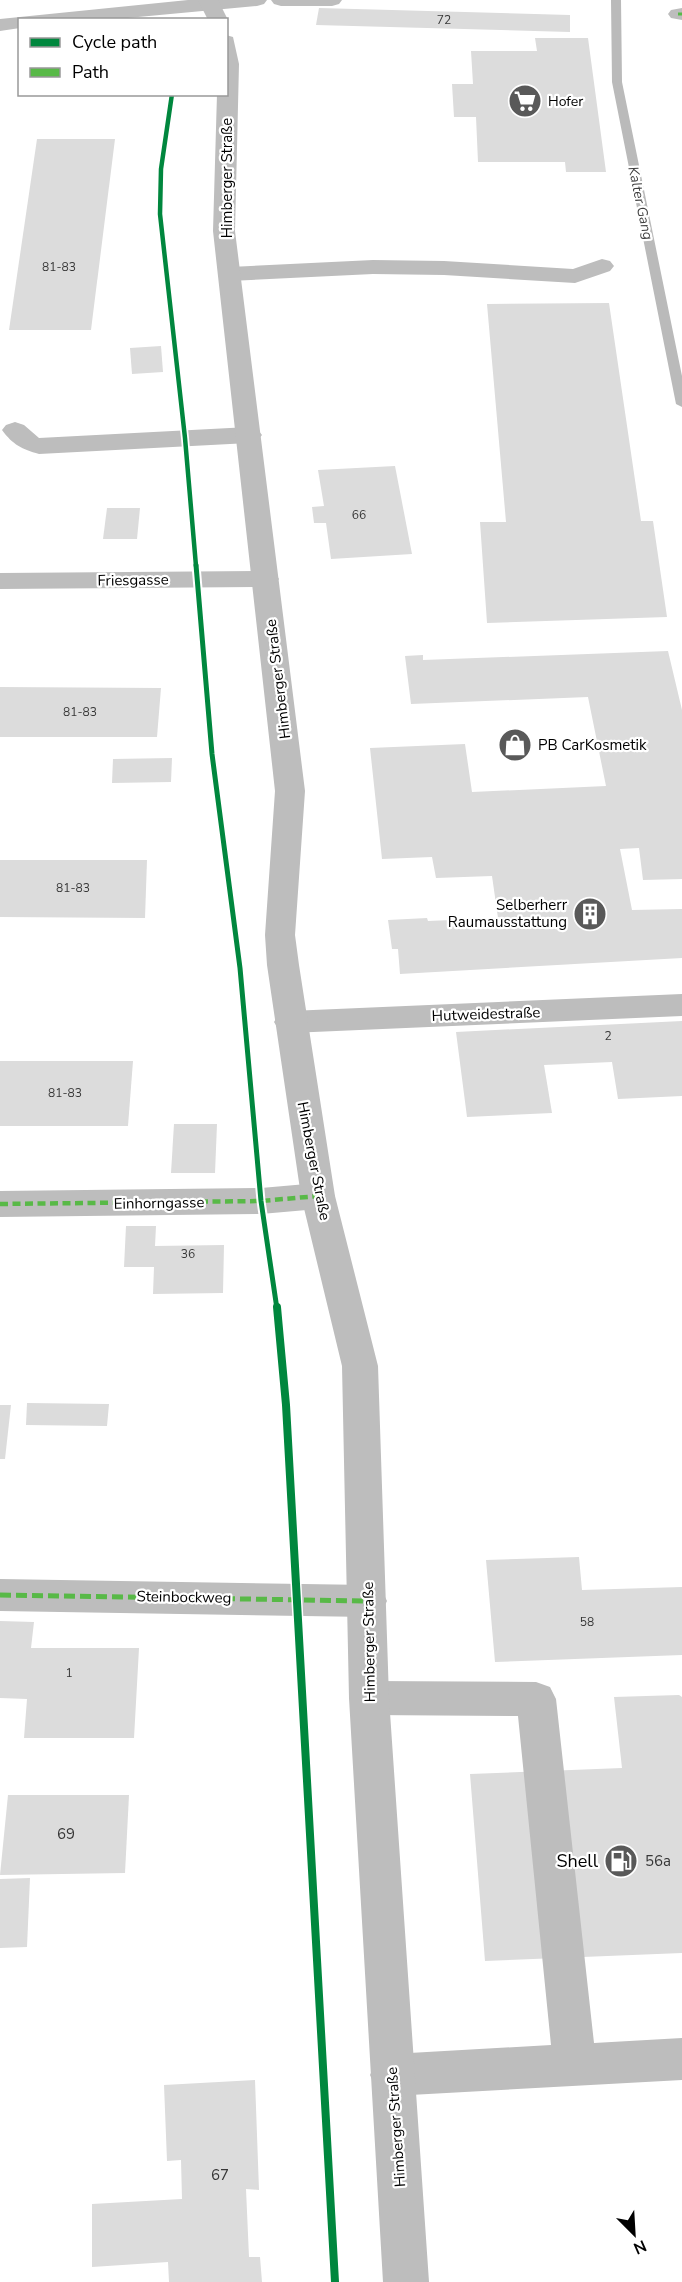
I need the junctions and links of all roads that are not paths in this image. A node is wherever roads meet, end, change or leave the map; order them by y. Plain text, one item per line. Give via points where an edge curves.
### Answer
1 (257, 0) edge
2 (281, 0) edge
3 (332, 0) edge
4 (212, 8) edge
5 (62, 18) edge
6 (18, 22) edge
7 (0, 25) edge
8 (228, 56) edge
9 (602, 266) dead end
10 (230, 274) junction
11 (15, 430) dead end
12 (249, 435) junction
13 (266, 579) junction
14 (0, 581) edge
15 (682, 1005) edge
16 (290, 1022) junction
17 (318, 1196) junction
18 (0, 1204) edge
19 (0, 1595) edge
20 (368, 1601) junction
21 (369, 1698) junction
22 (682, 2059) edge
23 (575, 2065) junction
24 (392, 2075) junction
25 (406, 2282) edge

1 - 4 main road
2 - 3 main road
4 - 5 main road
6 - 7 main road
8 - 10 main road, Himberger Straße via 225,231
9 - 10 main road via 575,276 396,267
10 - 12 main road, Himberger Straße
11 - 12 main road via 27,443 39,446
12 - 13 main road, Himberger Straße
13 - 14 main road, Friesgasse
13 - 16 main road, Himberger Straße via 290,791 280,935
15 - 16 main road, Hutweidestraße
16 - 17 main road, Himberger Straße
17 - 18 main road, Einhorngasse via 261,1201
17 - 20 main road, Himberger Straße via 360,1366
19 - 20 main road, Steinbockweg
20 - 21 main road, Himberger Straße
21 - 23 main road via 537,1699
21 - 24 main road, Himberger Straße
22 - 23 main road
23 - 24 main road
24 - 25 main road, Himberger Straße

